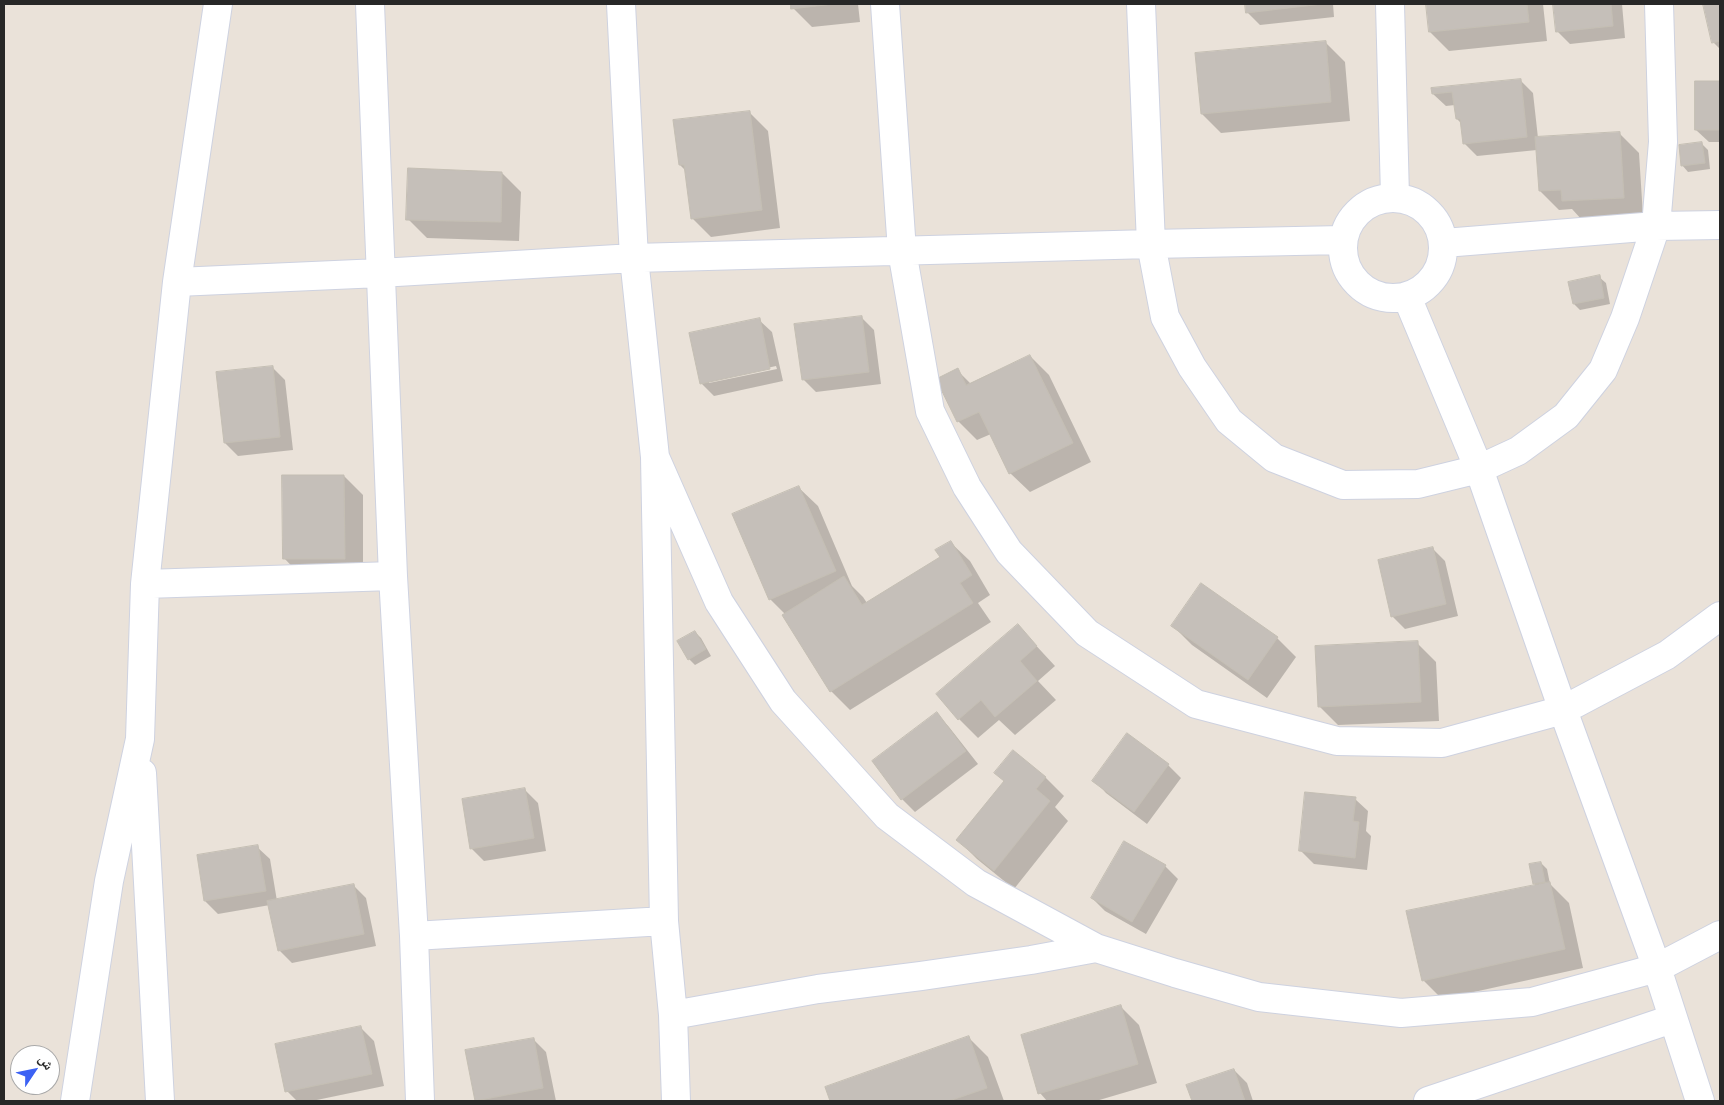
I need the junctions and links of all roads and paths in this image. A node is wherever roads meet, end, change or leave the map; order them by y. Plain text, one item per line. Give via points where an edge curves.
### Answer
1 (218, 4) edge
2 (370, 4) edge
3 (621, 4) edge
4 (885, 4) edge
5 (1141, 4) edge
6 (1390, 4) edge
7 (1659, 4) edge
8 (1395, 197) junction
9 (1720, 225) edge
10 (1656, 226) junction
11 (1343, 240) junction
12 (1444, 243) junction
13 (1151, 244) junction
14 (902, 251) junction
15 (634, 258) junction
16 (380, 272) junction
17 (177, 282) junction
18 (1407, 297) junction
19 (655, 457) junction
20 (1479, 469) junction
21 (393, 576) junction
22 (145, 584) junction
23 (1720, 616) edge
24 (1563, 710) junction
25 (140, 738) junction
26 (664, 921) junction
27 (1720, 935) edge
28 (414, 936) junction
29 (1096, 948) junction
30 (1657, 968) junction
31 (673, 1015) junction
32 (1672, 1019) junction
33 (75, 1101) edge
34 (160, 1101) edge
35 (420, 1101) edge
36 (676, 1101) edge
37 (1428, 1101) edge
38 (1700, 1101) edge

1 - 17 street
2 - 16 street
3 - 15 street
4 - 14 street
5 - 13 street
6 - 8 street
7 - 10 street via 1663,142
8 - 11 street via 1376,200 1361,209 1349,223
8 - 12 street via 1413,201 1428,211 1439,226
9 - 10 street
10 - 12 street
10 - 20 street via 1625,318 1603,370 1566,416 1518,451
11 - 13 street
11 - 18 street via 1343,257 1349,273 1360,286 1374,295 1390,299
12 - 18 street via 1443,261 1435,277 1423,290
13 - 14 street
13 - 20 street via 1164,316 1192,367 1229,421 1274,458 1343,485 1418,484
14 - 15 street
14 - 24 street via 930,411 967,487 1010,552 1087,633 1196,704 1338,741 1442,743
15 - 16 street
15 - 19 street
16 - 17 street
16 - 21 street
17 - 22 street
18 - 20 street
19 - 26 street
19 - 29 street via 719,602 783,701 887,816 976,884
20 - 24 street
21 - 22 street
21 - 28 street
22 - 25 street
23 - 24 street via 1667,655
24 - 30 street
25 - 33 street via 109,881
25 - 34 street
26 - 28 street
26 - 31 street
27 - 30 street
28 - 35 street
29 - 30 street via 1259,998 1401,1013 1532,1002
29 - 31 street via 921,976 818,988
30 - 32 street
31 - 36 street
32 - 37 street
32 - 38 street

